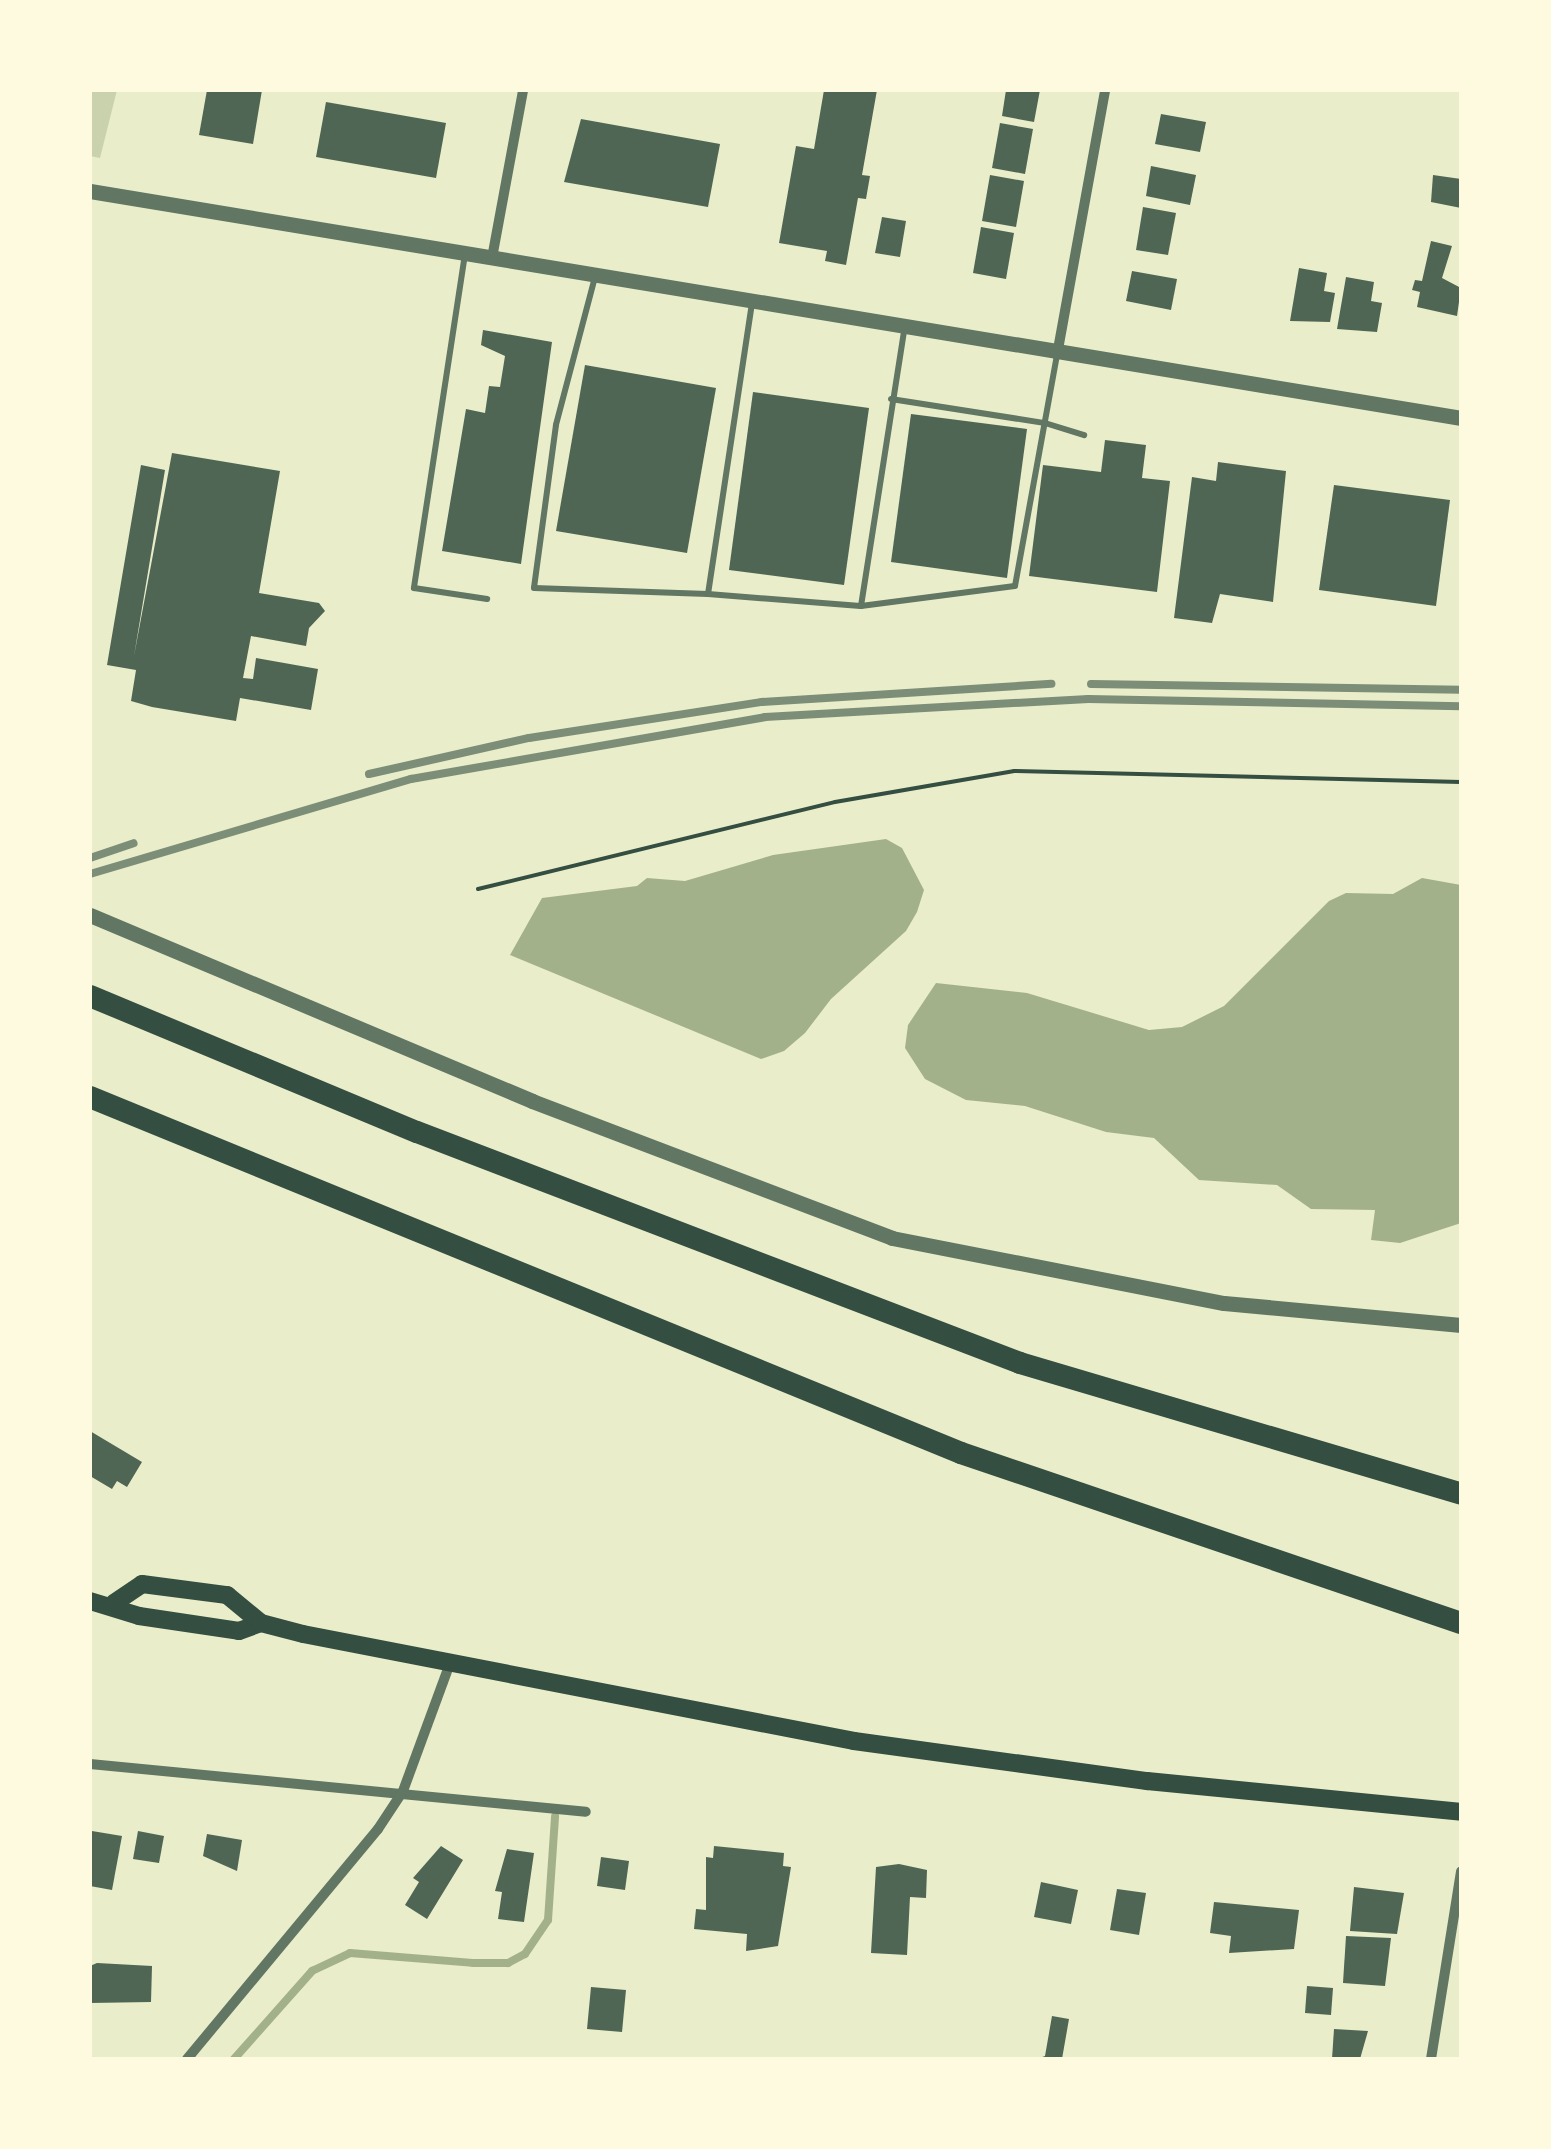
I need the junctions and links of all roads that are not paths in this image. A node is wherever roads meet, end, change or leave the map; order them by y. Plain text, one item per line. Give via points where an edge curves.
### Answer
1 (523, 90) edge
2 (1105, 90) edge
3 (90, 191) edge
4 (466, 253) junction
5 (492, 258) junction
6 (596, 276) junction
7 (752, 303) junction
8 (904, 330) junction
9 (1057, 356) junction
10 (891, 399) junction
11 (1461, 418) edge
12 (1045, 423) junction
13 (1084, 436) dead end
14 (708, 594) junction
15 (487, 599) dead end
16 (861, 606) junction
17 (90, 915) edge
18 (90, 996) edge
19 (90, 1098) edge
20 (1461, 1325) edge
21 (1461, 1494) edge
22 (90, 1601) edge
23 (114, 1604) junction
24 (261, 1624) junction
25 (1461, 1624) edge
26 (450, 1663) junction
27 (90, 1764) edge
28 (403, 1790) junction
29 (586, 1812) dead end
30 (1461, 1812) edge
31 (1461, 1871) edge
32 (187, 2059) edge
33 (1431, 2059) edge

1 - 5 street
2 - 9 street
3 - 4 street
4 - 5 street
4 - 15 lane via 414,588
5 - 6 street
6 - 7 street
6 - 14 lane via 556,425 534,588
7 - 8 street
7 - 14 lane
8 - 9 street
8 - 10 lane
9 - 11 street
9 - 12 lane
10 - 12 lane
10 - 16 lane
12 - 13 lane
12 - 16 lane via 1015,586
14 - 16 lane
17 - 20 street via 532,1101 892,1238 1224,1303
18 - 21 highway via 435,1139 1020,1364
19 - 25 highway via 961,1454
22 - 23 main road
23 - 24 main road via 139,1616 239,1631
23 - 24 main road via 142,1584 227,1595
24 - 26 main road
26 - 28 street
26 - 30 main road via 930,1754
27 - 28 street
28 - 29 street
28 - 32 street
31 - 33 street

